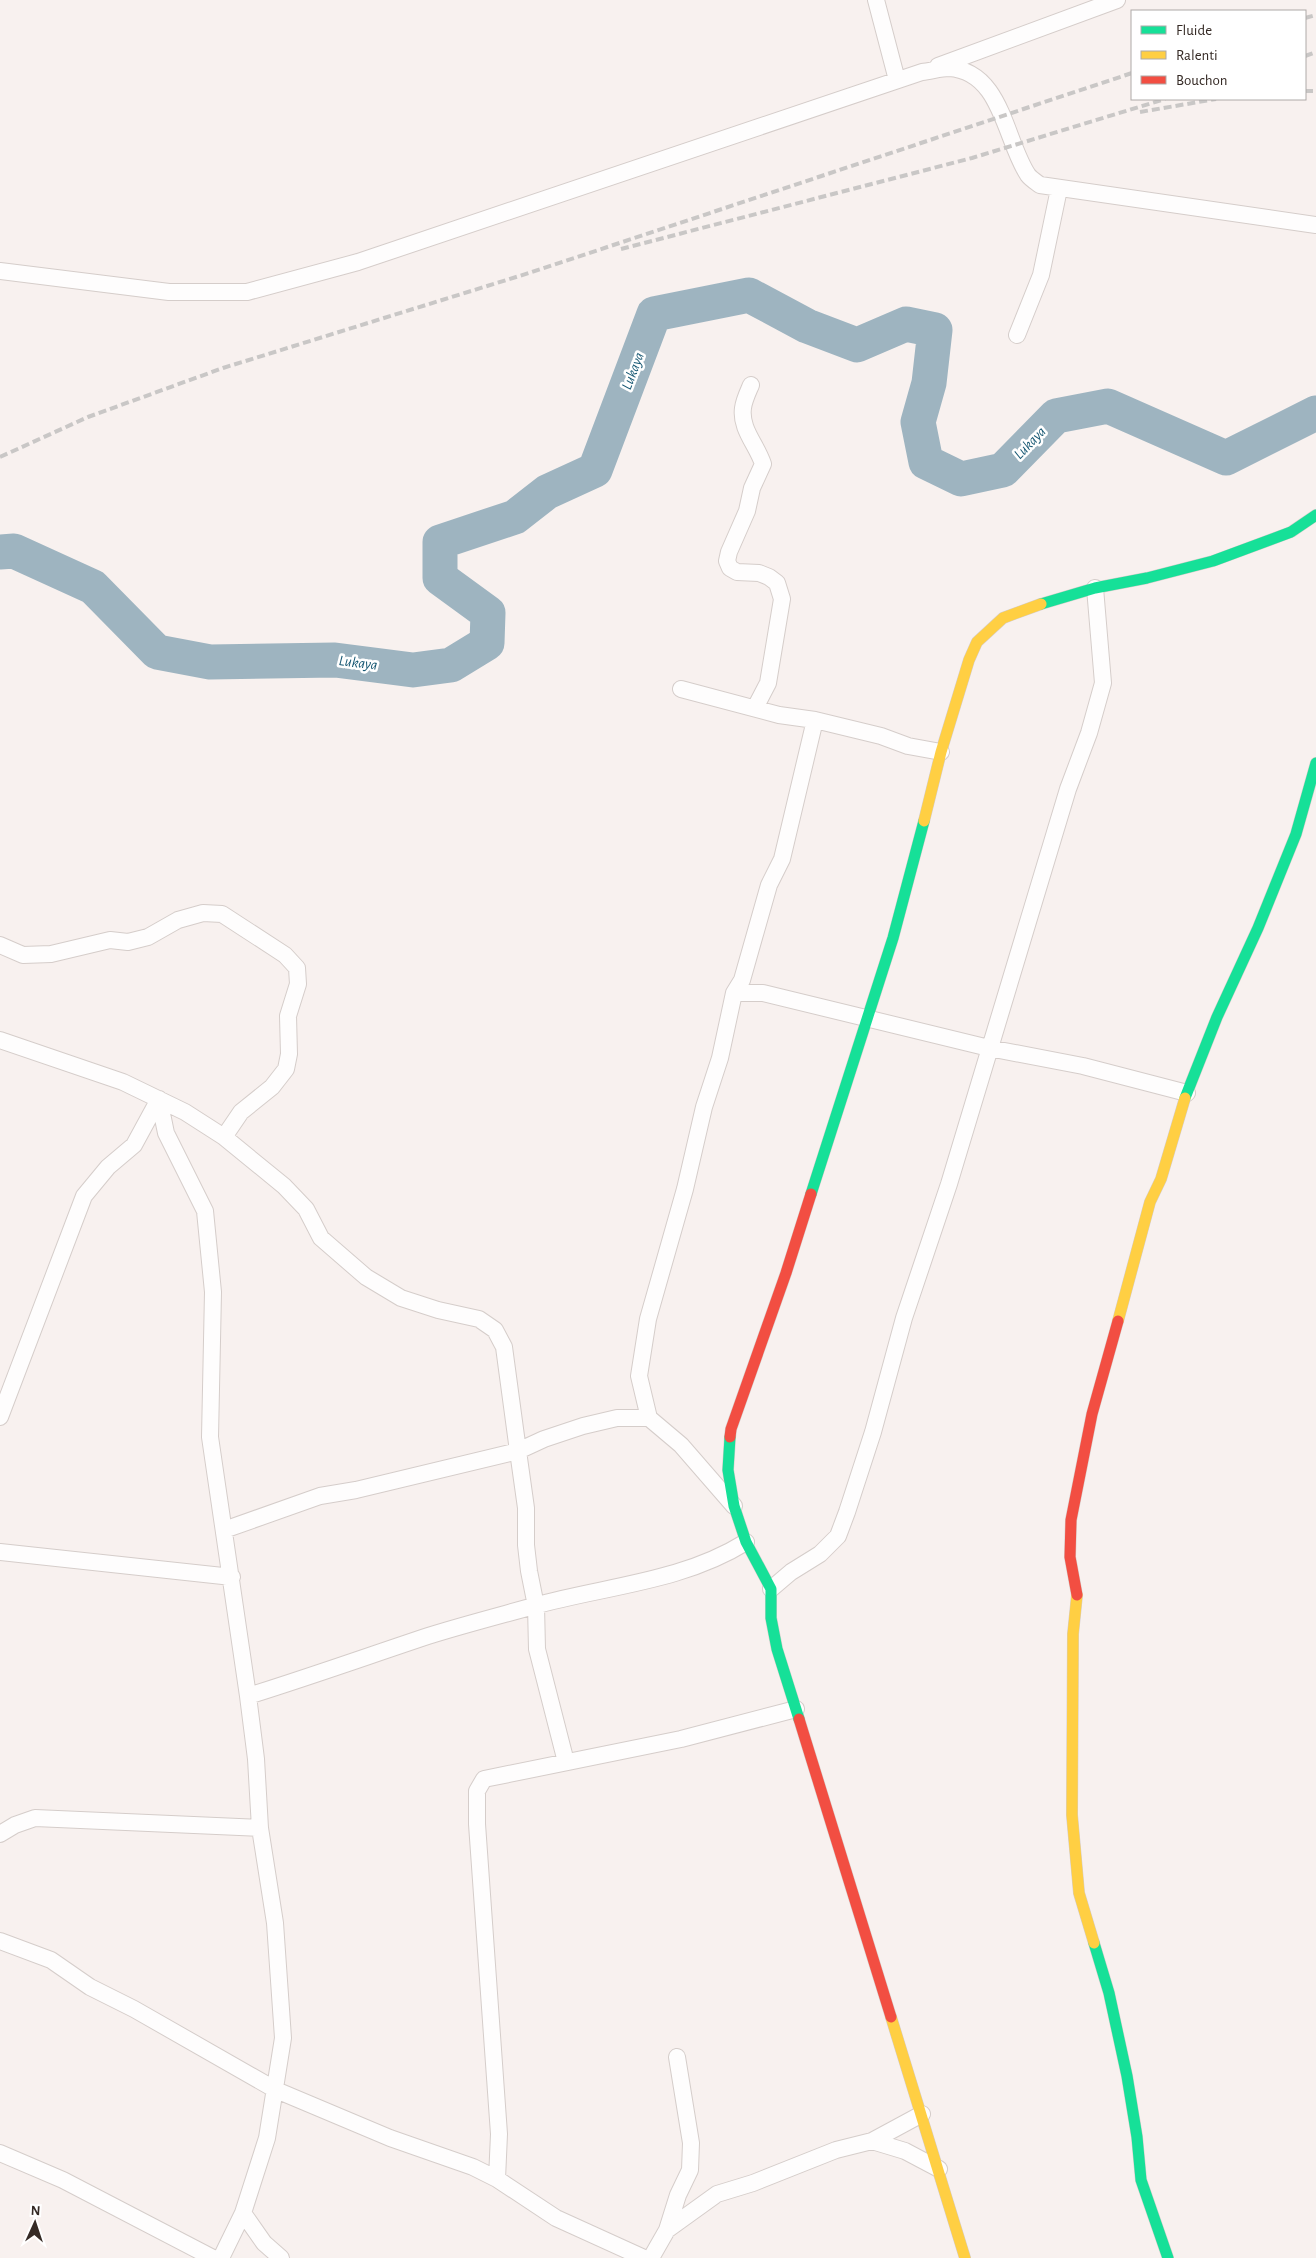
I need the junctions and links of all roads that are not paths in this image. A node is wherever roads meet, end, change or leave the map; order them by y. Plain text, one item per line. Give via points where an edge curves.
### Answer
1 (876, 0) edge
2 (1117, 0) edge
3 (922, 72) junction
4 (897, 80) junction
5 (1058, 189) junction
6 (1316, 225) edge
7 (0, 271) edge
8 (1017, 335) dead end
9 (751, 385) dead end
10 (1316, 515) edge
11 (1095, 588) junction
12 (681, 689) dead end
13 (755, 708) junction
14 (815, 720) junction
15 (941, 752) junction
16 (1316, 763) edge
17 (0, 945) edge
18 (734, 993) junction
19 (867, 1019) junction
20 (0, 1040) edge
21 (989, 1048) junction
22 (1187, 1093) junction
23 (159, 1099) junction
24 (224, 1138) junction
25 (0, 1417) edge
26 (649, 1418) junction
27 (518, 1451) junction
28 (734, 1506) junction
29 (224, 1530) junction
30 (746, 1542) junction
31 (0, 1552) edge
32 (232, 1577) junction
33 (771, 1589) junction
34 (536, 1606) junction
35 (248, 1696) junction
36 (796, 1709) junction
37 (566, 1762) junction
38 (260, 1828) junction
39 (0, 1834) edge
40 (0, 1942) edge
41 (677, 2057) dead end
42 (276, 2090) junction
43 (922, 2114) junction
44 (872, 2141) junction
45 (0, 2153) edge
46 (939, 2168) junction
47 (497, 2180) junction
48 (243, 2213) junction
49 (667, 2230) junction
50 (213, 2258) edge
51 (221, 2258) edge
52 (281, 2258) edge
53 (644, 2258) edge
54 (650, 2258) edge
55 (965, 2258) edge
56 (1168, 2258) edge

1 - 4 street
2 - 3 street
3 - 4 street
3 - 5 street via 948,68 961,70 980,82 988,89 1003,115 1028,176 1040,185
4 - 7 street via 358,262 247,292 168,292
5 - 6 street
5 - 8 street via 1041,275
9 - 13 street via 742,409 746,432 763,464 727,561 737,572 769,577 777,583 782,598 768,683
10 - 11 street via 1291,532 1213,561
11 - 15 street via 1055,598 1003,618 977,642
11 - 21 street via 1103,683
12 - 13 street
13 - 14 street
14 - 15 street
14 - 18 street via 782,859 769,885 742,980
15 - 19 street via 909,884
16 - 22 street via 1296,834
17 - 24 street via 23,955 51,954 110,940 128,942 148,937 178,920 203,913 222,914 285,955 297,968 298,984 288,1016 286,1069 272,1087 240,1112
18 - 19 street via 762,993
18 - 26 street via 720,1058 648,1319 639,1376
19 - 21 street
19 - 28 street via 786,1273 731,1429 728,1470
20 - 23 street via 123,1082
21 - 22 street via 1083,1066
21 - 33 street via 838,1536 820,1554
22 - 56 street via 1161,1179 1150,1202 1092,1414 1071,1520 1070,1558 1077,1596 1073,1634 1072,1815 1079,1893 1117,2030 1136,2128 1141,2180
23 - 24 street
23 - 25 street via 134,1145 108,1167 84,1196
23 - 29 street via 166,1133 205,1211 213,1292 210,1437
24 - 27 street via 284,1186 306,1209 321,1238 366,1277 401,1298 479,1319 495,1330 504,1347
26 - 27 street via 617,1418 544,1439
26 - 28 street via 681,1445
27 - 29 street via 320,1496
27 - 34 street via 526,1508 529,1571
28 - 30 street
29 - 32 street
30 - 33 street
30 - 34 street via 686,1572
31 - 32 street
32 - 35 street
33 - 36 street via 771,1618 777,1649
34 - 35 street via 428,1636
34 - 37 street via 537,1649
35 - 38 street
36 - 37 street via 682,1739
36 - 43 street
37 - 47 street via 484,1779 477,1791 499,2134
38 - 39 street via 35,1818
38 - 42 street via 275,1923 282,2030
40 - 42 street via 51,1960 90,1987
41 - 49 street via 691,2143 690,2170
42 - 47 street via 390,2138 473,2167
42 - 48 street via 267,2138
43 - 44 street
43 - 46 street
44 - 46 street via 905,2151
44 - 49 street via 836,2150 753,2184 717,2194
45 - 50 street via 63,2180
46 - 55 street
47 - 53 street via 556,2218
48 - 51 street
48 - 52 street via 264,2243
49 - 54 street

